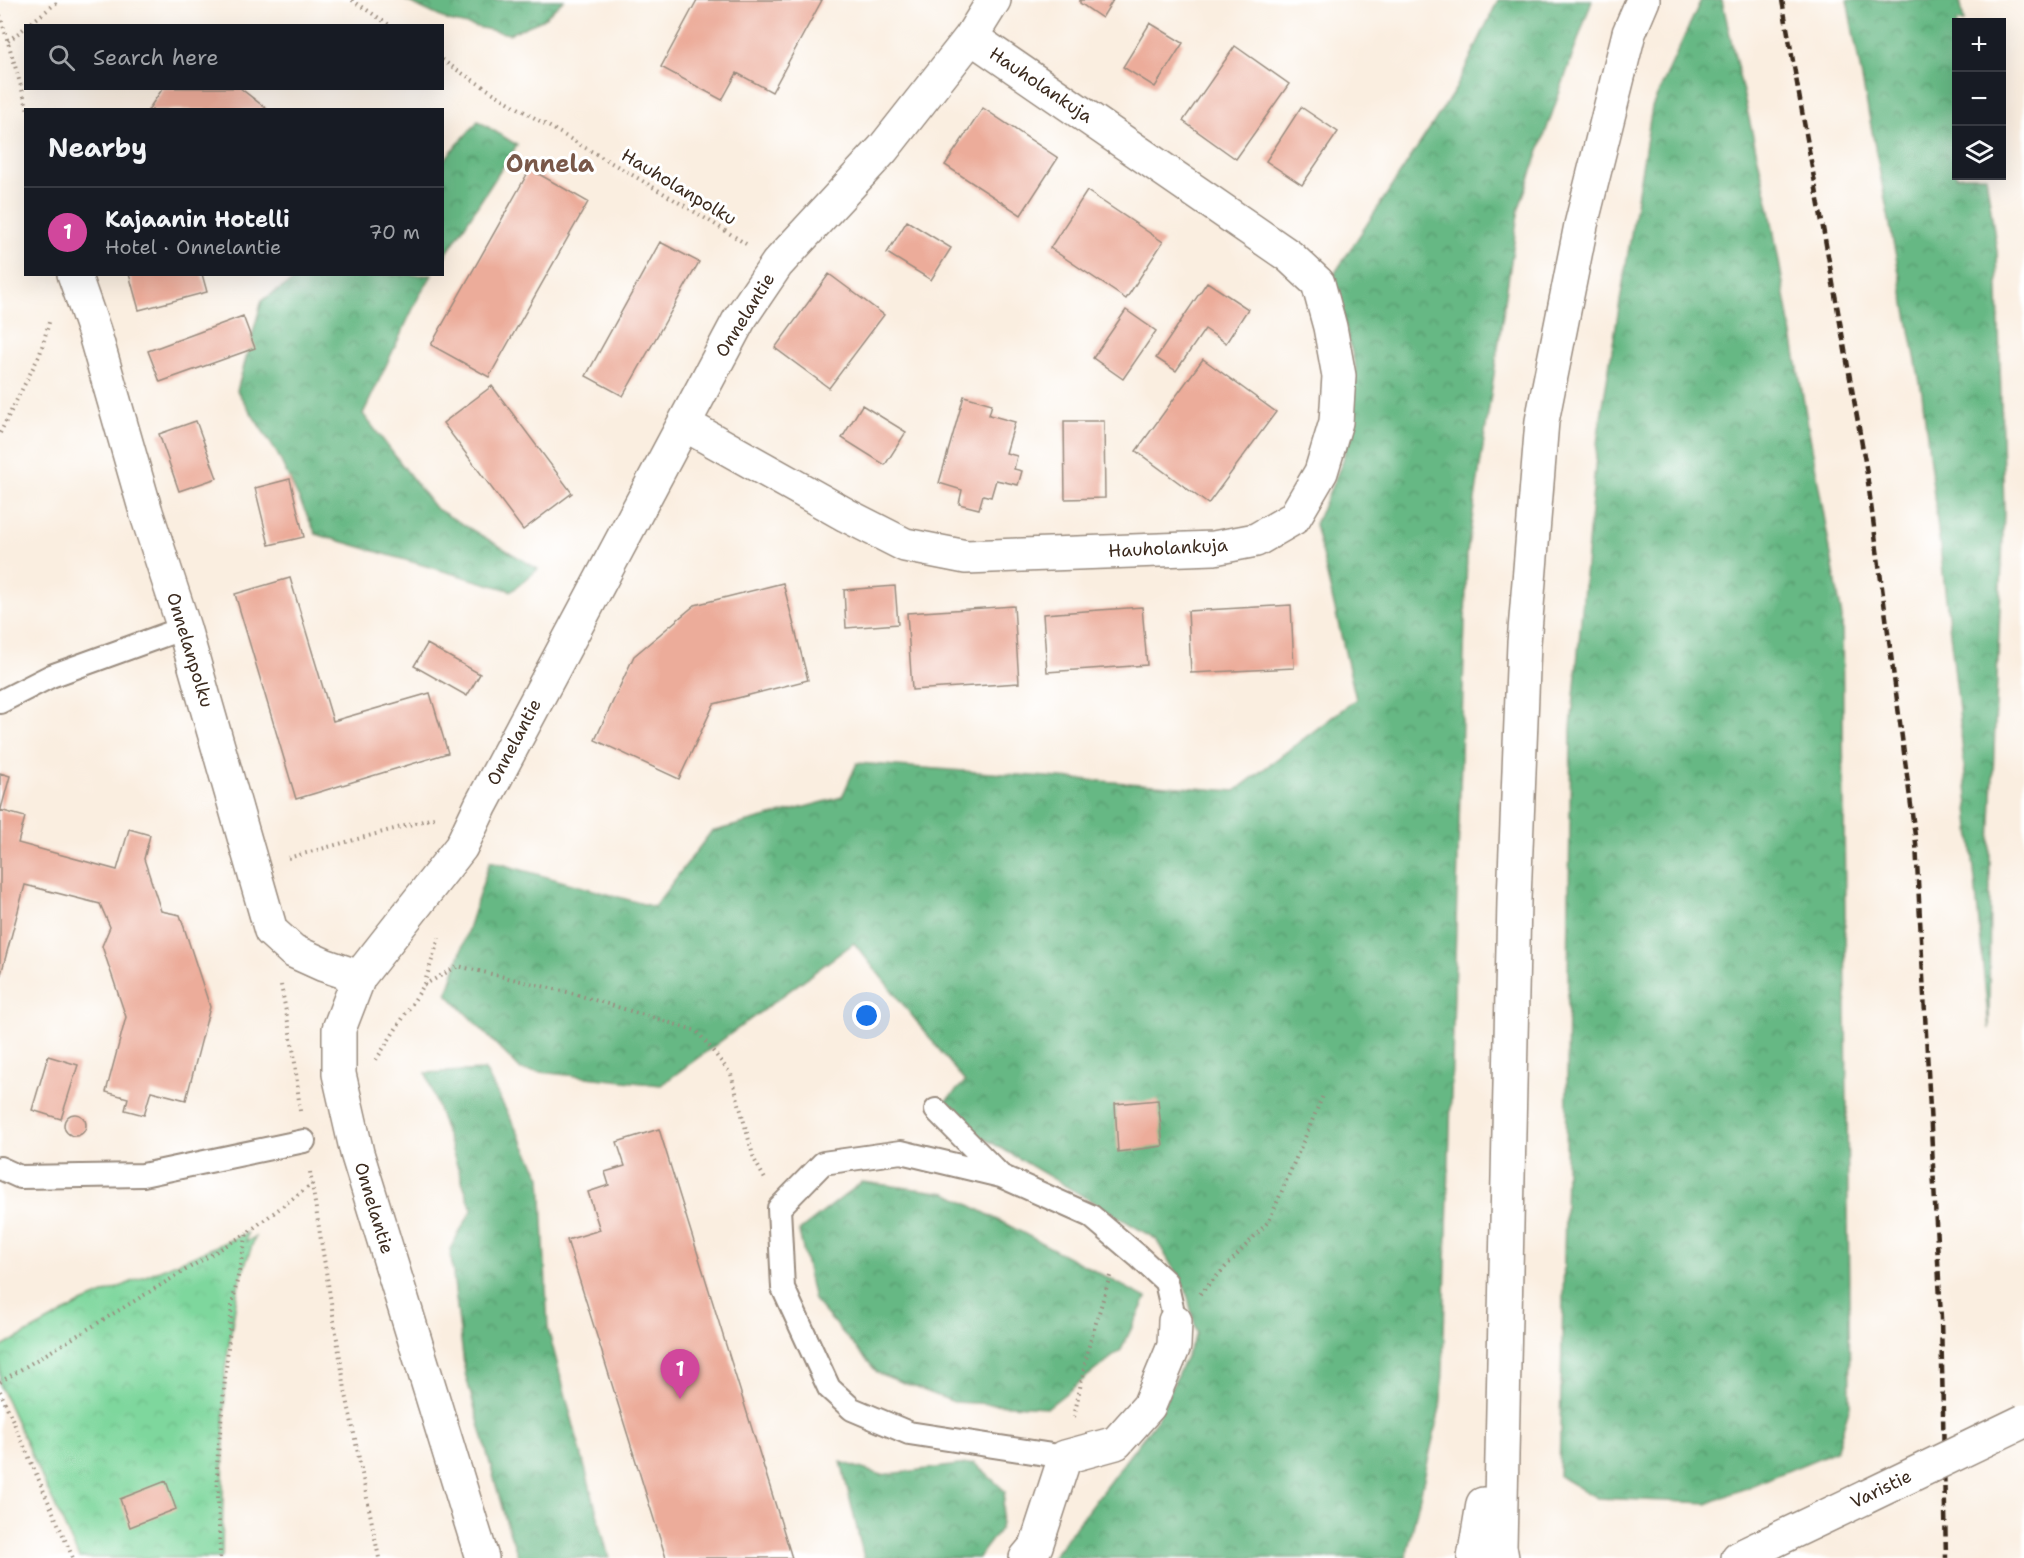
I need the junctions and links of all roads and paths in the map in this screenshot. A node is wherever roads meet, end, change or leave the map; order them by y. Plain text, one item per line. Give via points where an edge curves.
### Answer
1 (60, 0) edge
2 (352, 0) edge
3 (994, 0) edge
4 (1643, 0) edge
5 (0, 15) edge
6 (29, 24) edge
7 (388, 24) edge
8 (24, 28) edge
9 (971, 37) junction
10 (8, 40) junction
11 (444, 61) edge
12 (27, 108) edge
13 (777, 264) junction
14 (75, 276) edge
15 (53, 309) dead end
16 (684, 424) junction
17 (0, 433) edge
18 (184, 628) junction
19 (0, 702) edge
20 (481, 804) junction
21 (253, 867) junction
22 (270, 931) junction
23 (440, 935) dead end
24 (358, 977) junction
25 (424, 985) junction
26 (339, 1074) junction
27 (297, 1082) junction
28 (1324, 1093) dead end
29 (936, 1110) dead end
30 (304, 1141) junction
31 (0, 1168) edge
32 (1001, 1176) junction
33 (312, 1184) junction
34 (779, 1208) junction
35 (247, 1233) junction
36 (1120, 1240) junction
37 (1506, 1309) junction
38 (1175, 1321) junction
39 (0, 1382) edge
40 (0, 1390) edge
41 (2024, 1421) edge
42 (1065, 1457) junction
43 (73, 1558) edge
44 (220, 1558) edge
45 (379, 1558) edge
46 (482, 1558) edge
47 (1026, 1558) edge
48 (1474, 1558) edge
49 (1502, 1558) edge
50 (1738, 1558) edge

1 - 6 path
2 - 7 path
3 - 9 main road, Onnelantie
4 - 37 main road via 1629,33 1581,225 1542,421 1524,643 1514,900
5 - 10 path
8 - 10 path
9 - 13 main road, Onnelantie via 883,149
9 - 16 main road, Hauholankuja via 1289,256 1317,284 1339,376 1336,422 1321,472 1294,518 1256,540 1214,548 966,557 905,545
10 - 12 path
11 - 13 path, Hauholanpolku
13 - 16 main road, Onnelantie via 739,320
14 - 18 main road, Onnelanpolku
15 - 17 path via 40,354
16 - 20 main road, Onnelantie
18 - 19 lane via 51,676
18 - 21 main road, Onnelanpolku
20 - 21 path
20 - 24 main road, Onnelantie via 461,847
21 - 22 main road, Onnelanpolku
22 - 24 main road via 293,951
22 - 27 path
23 - 25 path
24 - 26 main road, Onnelantie via 339,1029
25 - 26 path via 378,1059
25 - 34 path via 458,966 571,993 697,1031 731,1074 754,1159
26 - 27 path
26 - 46 main road, Onnelantie via 357,1153
27 - 30 path
28 - 38 path via 1269,1221
29 - 32 lane
30 - 31 lane via 143,1175 20,1177
30 - 33 path
32 - 34 lane via 901,1152 823,1163
32 - 36 lane via 1091,1216
33 - 35 path
33 - 45 path via 345,1389
34 - 42 lane via 783,1288 829,1388 852,1409 909,1433
35 - 39 path
35 - 44 path via 232,1305 217,1464
36 - 38 lane via 1166,1282
36 - 42 path via 1088,1349
37 - 48 main road
37 - 49 main road
38 - 42 main road via 1174,1346 1149,1406 1116,1443
40 - 43 path
41 - 50 main road, Varistie, bridge
42 - 47 main road via 1036,1546

